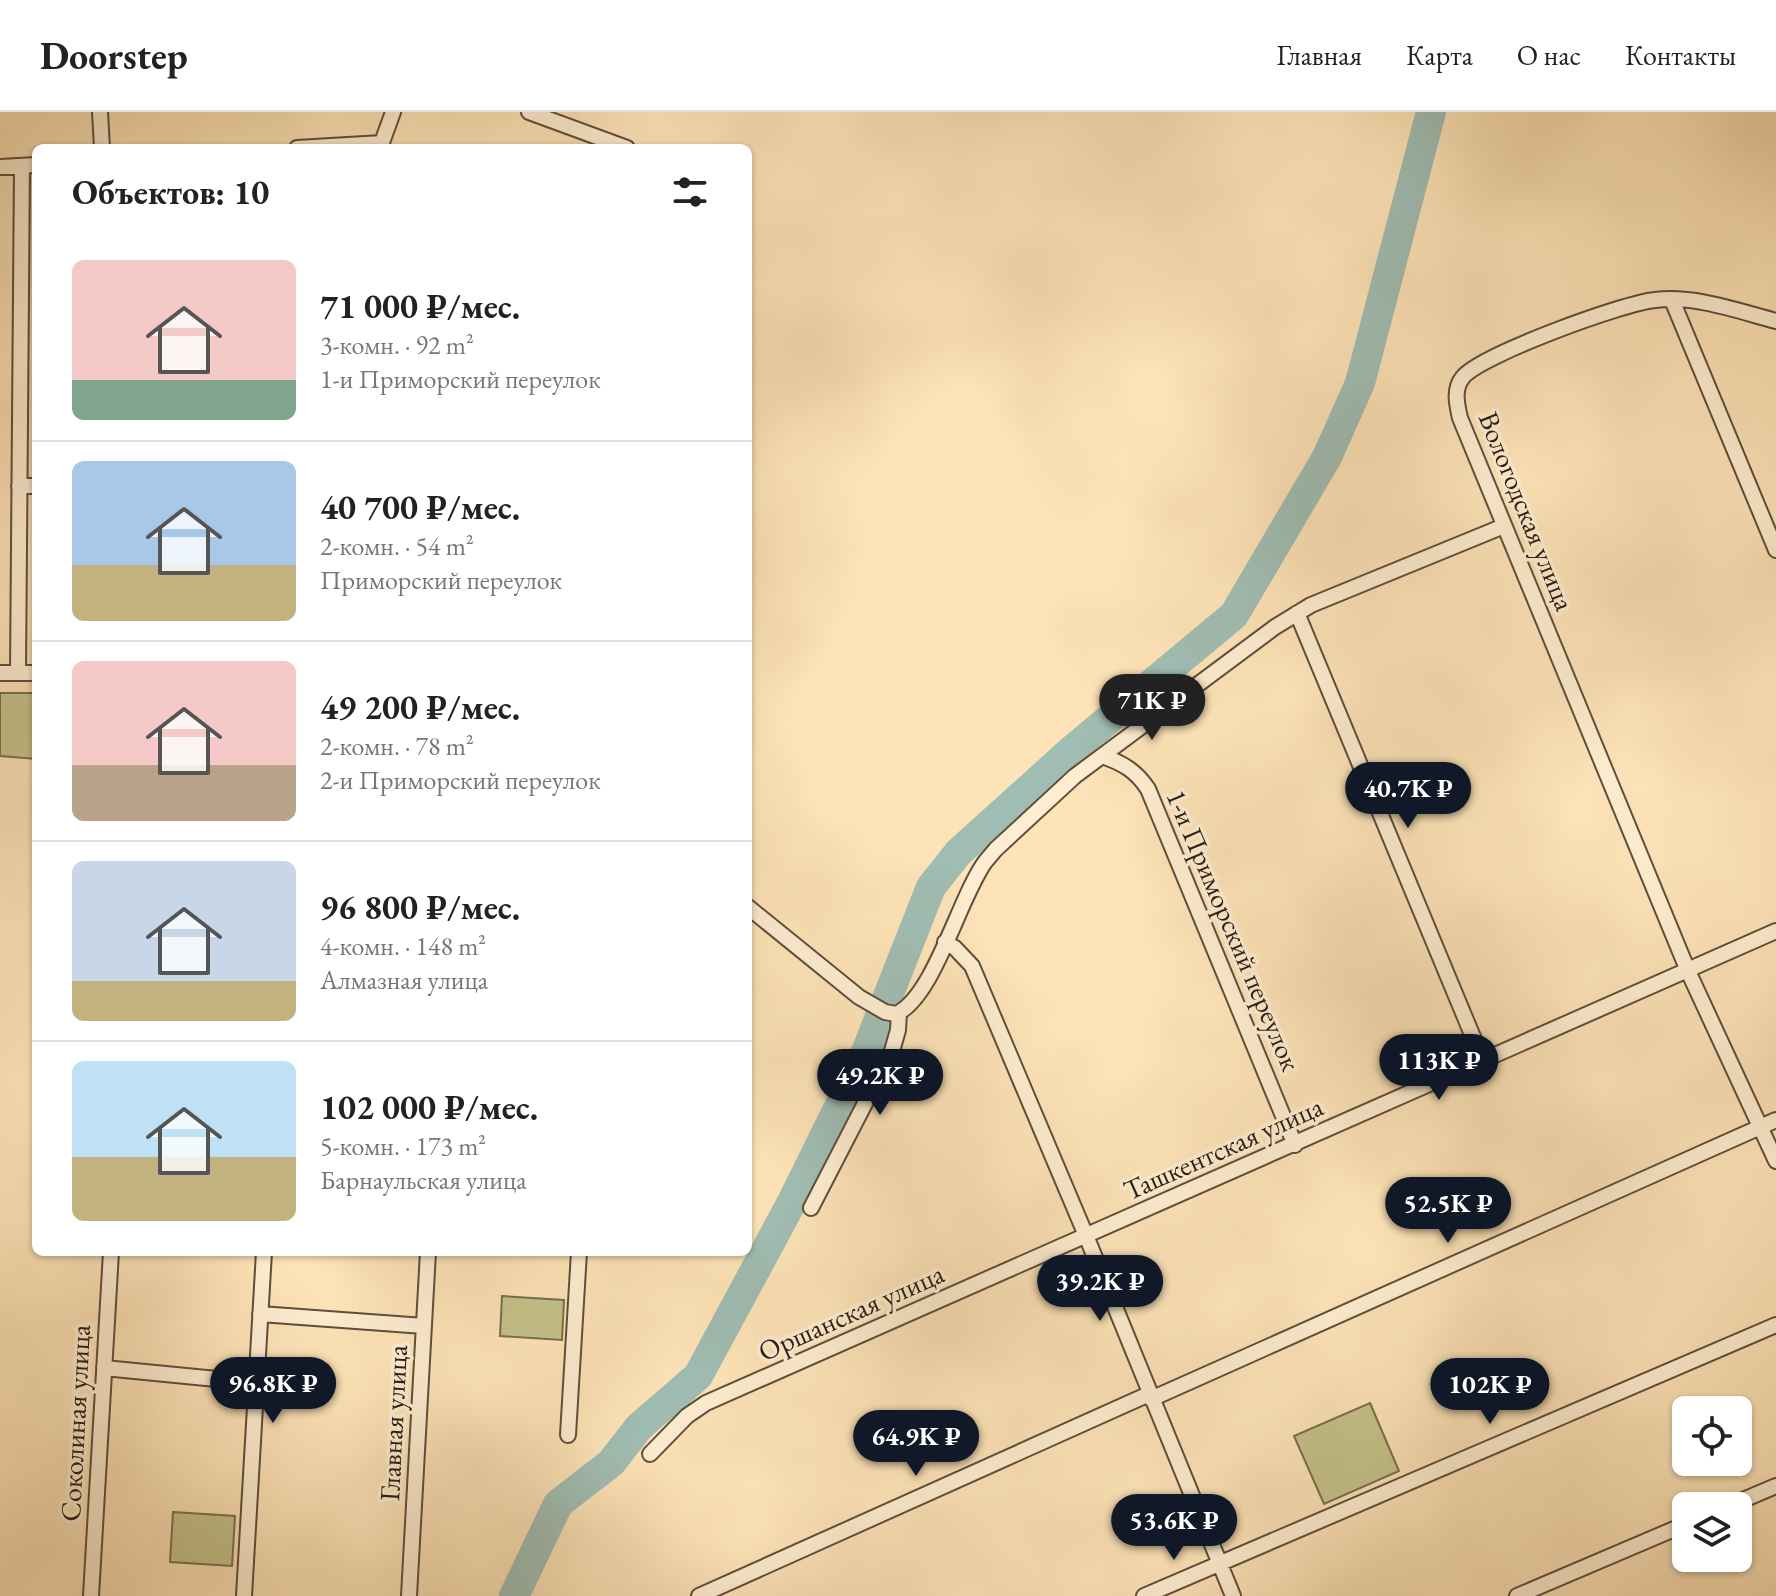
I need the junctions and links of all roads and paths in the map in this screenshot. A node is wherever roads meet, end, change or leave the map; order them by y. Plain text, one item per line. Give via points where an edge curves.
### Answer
1 (100, 112) edge
2 (393, 112) edge
3 (529, 112) edge
4 (102, 144) edge
5 (381, 144) edge
6 (616, 144) edge
7 (29, 165) edge
8 (0, 167) edge
9 (1672, 300) junction
10 (20, 317) junction
11 (32, 317) edge
12 (1776, 321) edge
13 (19, 486) junction
14 (32, 486) edge
15 (1504, 526) junction
16 (1776, 550) edge
17 (1297, 613) junction
18 (0, 673) edge
19 (18, 673) junction
20 (32, 673) edge
21 (1102, 756) junction
22 (752, 910) edge
23 (1776, 931) edge
24 (945, 942) junction
25 (1688, 971) junction
26 (886, 1010) junction
27 (1483, 1061) junction
28 (1776, 1120) edge
29 (1761, 1127) junction
30 (1295, 1145) junction
31 (1776, 1161) edge
32 (811, 1208) dead end
33 (1087, 1238) junction
34 (111, 1256) edge
35 (264, 1256) edge
36 (428, 1256) edge
37 (579, 1256) edge
38 (260, 1314) junction
39 (1776, 1325) edge
40 (424, 1326) junction
41 (104, 1368) junction
42 (257, 1383) junction
43 (1150, 1396) junction
44 (568, 1435) dead end
45 (650, 1454) dead end
46 (1776, 1486) edge
47 (1752, 1496) edge
48 (1672, 1530) edge
49 (1219, 1562) junction
50 (91, 1596) edge
51 (244, 1596) edge
52 (409, 1596) edge
53 (699, 1596) edge
54 (1144, 1596) edge
55 (1233, 1596) edge
56 (1517, 1596) edge

1 - 4 street
2 - 5 street
3 - 6 street
7 - 8 street
7 - 10 street
9 - 12 street, Вологодская улица
9 - 15 street, Вологодская улица via 1610,310 1485,362 1462,378 1456,396 1460,418
9 - 16 street
10 - 11 street
10 - 13 street
13 - 14 street
13 - 19 street
15 - 17 street
15 - 25 street, Вологодская улица
17 - 21 street
17 - 27 street
18 - 19 street
19 - 20 street
21 - 24 street via 996,849 979,871
21 - 30 street, 1-и Приморский переулок via 1129,768 1148,789
22 - 26 street
23 - 25 street, Ташкентская улица
24 - 26 street via 916,999 907,1009
24 - 33 street via 972,966
25 - 27 street, Ташкентская улица
25 - 29 street, Вологодская улица
26 - 32 street via 898,1030 892,1051
27 - 30 street, Ташкентская улица
28 - 29 street
29 - 31 street, Вологодская улица
29 - 43 street
30 - 33 street, Ташкентская улица
33 - 43 street
33 - 45 street, Оршанская улица via 706,1403
34 - 41 street, Соколиная улица
35 - 38 street
36 - 40 street, Главная улица
37 - 44 street
38 - 40 street
38 - 42 street
39 - 49 street
40 - 52 street, Главная улица
41 - 42 street
41 - 50 street, Соколиная улица
42 - 51 street
43 - 49 street
43 - 53 street
46 - 47 street
48 - 56 street
49 - 54 street
49 - 55 street

